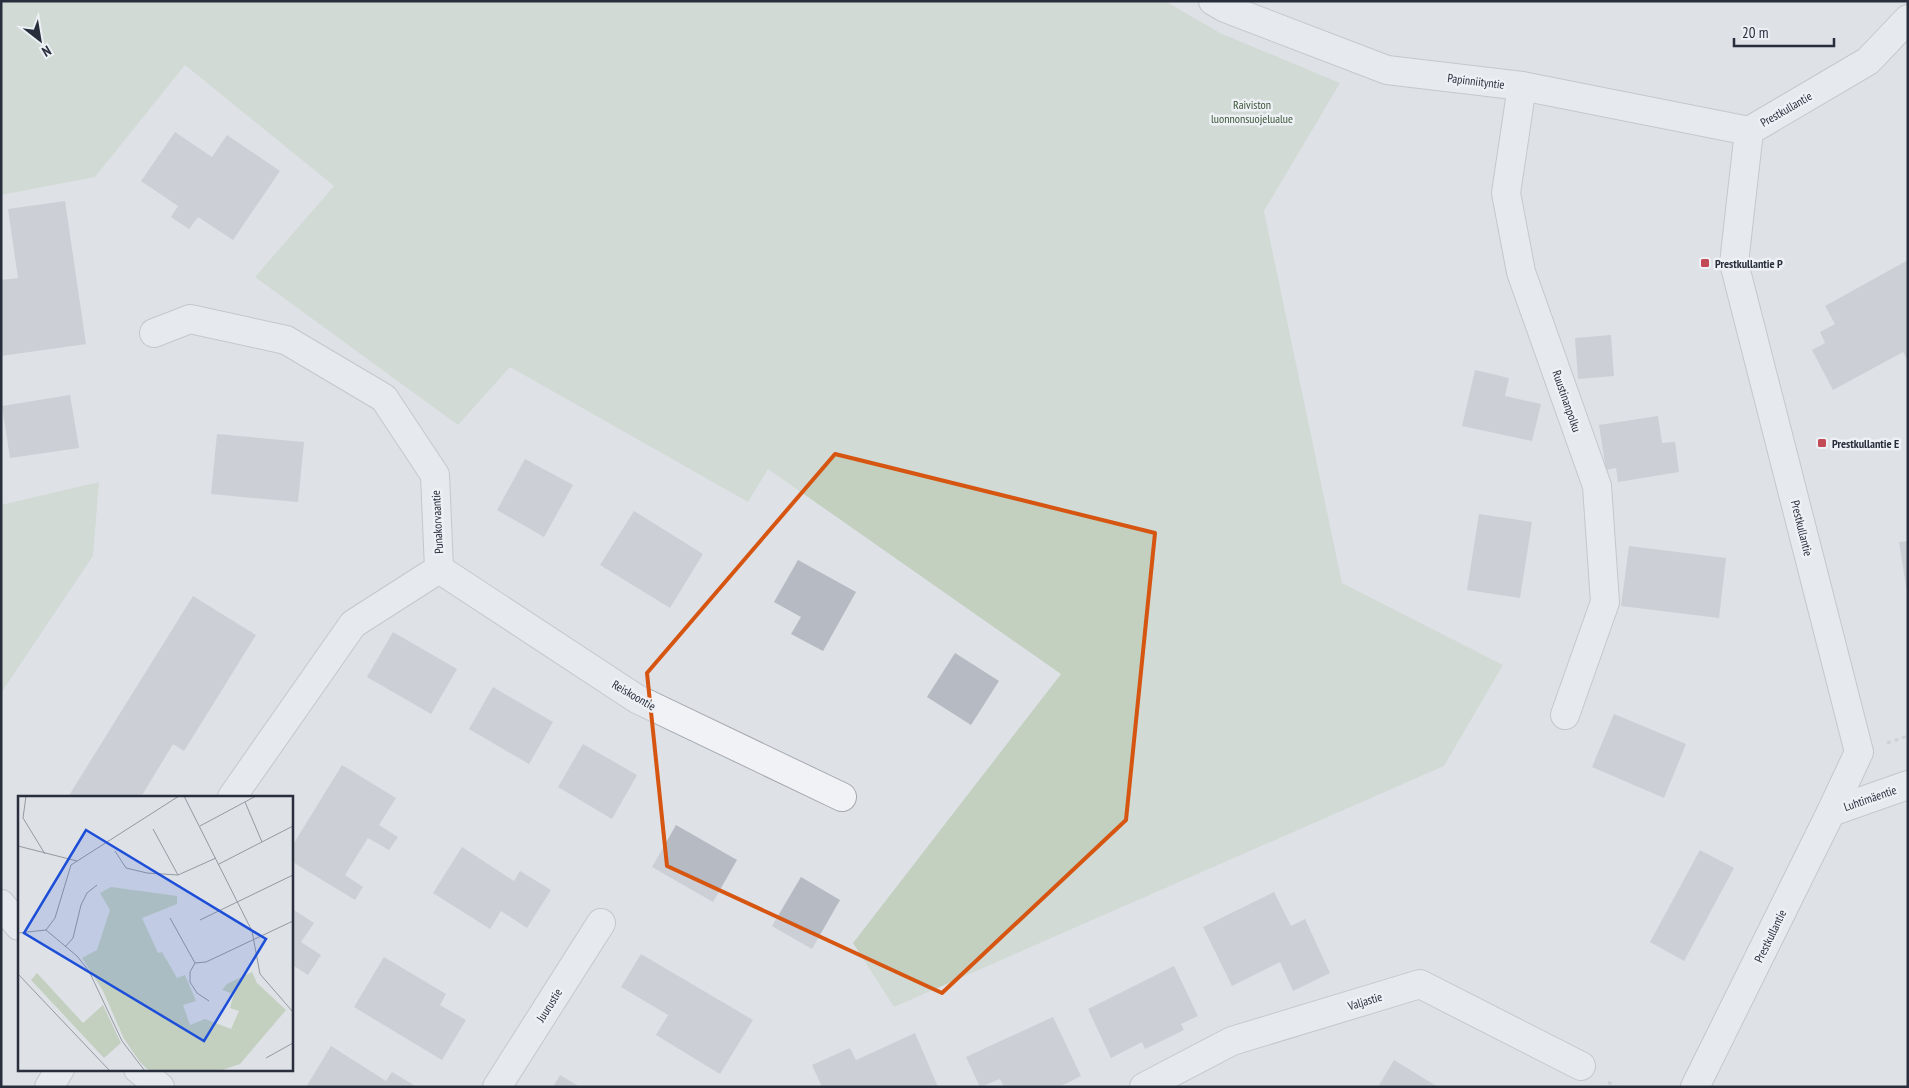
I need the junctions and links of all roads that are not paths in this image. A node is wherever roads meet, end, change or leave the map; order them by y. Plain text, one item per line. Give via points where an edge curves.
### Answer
1 (1213, 1) edge
2 (1908, 19) edge
3 (1522, 86) junction
4 (1749, 131) junction
5 (154, 333) dead end
6 (440, 569) junction
7 (1565, 714) dead end
8 (1908, 785) edge
9 (233, 796) edge
10 (842, 797) dead end
11 (1831, 812) junction
12 (1, 904) edge
13 (601, 923) dead end
14 (18, 925) edge
15 (1581, 1066) dead end
16 (59, 1070) edge
17 (139, 1070) edge
18 (49, 1087) edge
19 (160, 1087) edge
20 (497, 1087) edge
21 (1144, 1087) edge
22 (1695, 1087) edge

1 - 3 street, Papinniityntie via 1387,70
2 - 4 street, Prestkullantie via 1868,61
3 - 4 street, Papinniityntie
3 - 7 street, Ruustinanpolku via 1506,193 1521,272 1597,486 1605,602
4 - 11 street, Prestkullantie via 1734,264 1859,752
5 - 6 street, Punakorvaantie via 190,318 286,340 384,398 435,475
6 - 9 street, Punakorvaantie via 353,624
6 - 10 street, Reiskoontie via 637,699
8 - 11 street, Luhtimäentie
11 - 22 street, Prestkullantie
12 - 14 street
13 - 20 street, Juurustie
15 - 21 street, Valjastie via 1420,984 1232,1041
16 - 18 street
17 - 19 street

